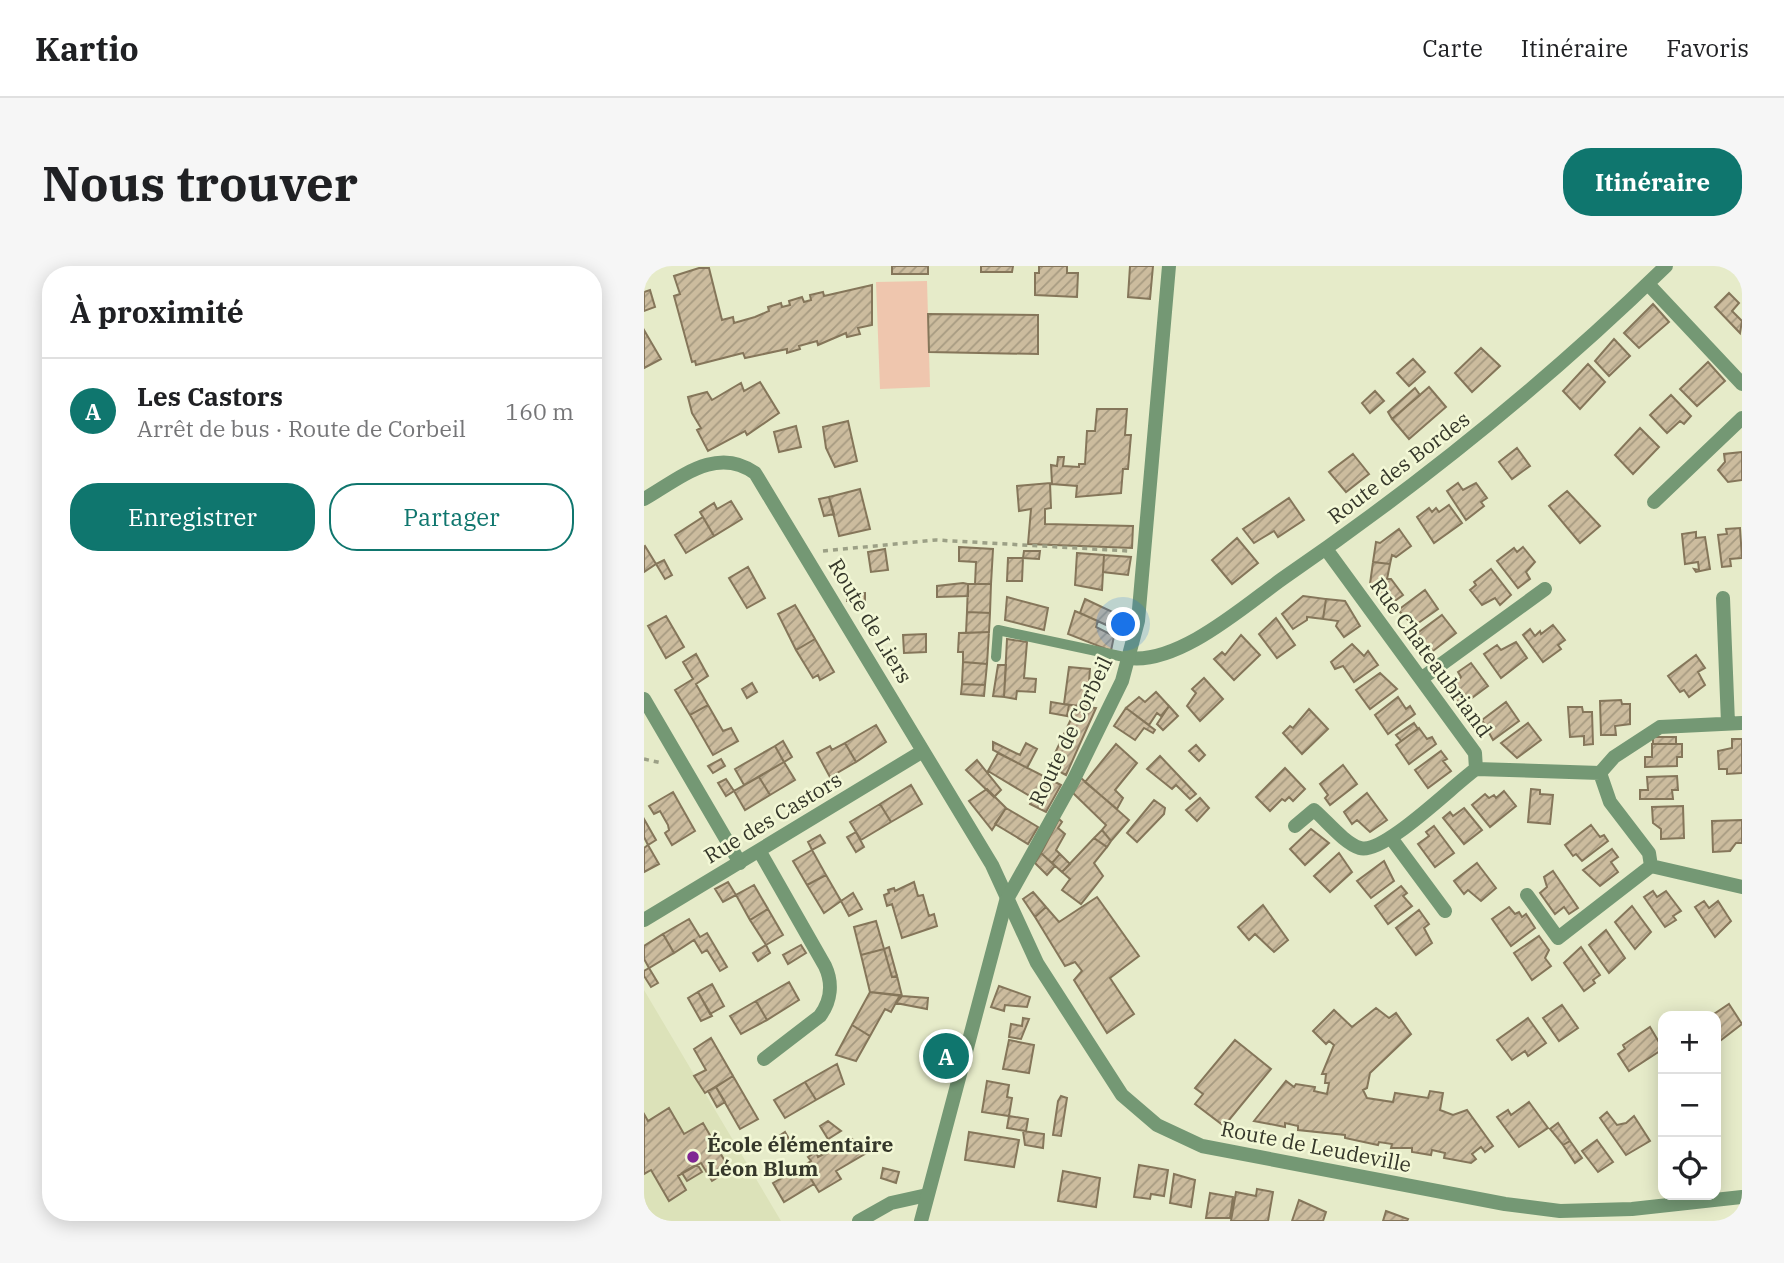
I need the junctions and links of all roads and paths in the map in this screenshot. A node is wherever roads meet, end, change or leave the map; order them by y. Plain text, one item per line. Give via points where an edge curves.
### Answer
1 (1169, 266) edge
2 (1666, 266) edge
3 (1648, 284) junction
4 (1742, 384) edge
5 (1742, 418) edge
6 (644, 499) edge
7 (1654, 502) dead end
8 (1326, 549) junction
9 (1144, 552) junction
10 (808, 557) junction
11 (1545, 589) dead end
12 (1723, 598) dead end
13 (996, 657) dead end
14 (1129, 658) junction
15 (1421, 679) junction
16 (644, 699) edge
17 (1735, 723) edge
18 (923, 751) junction
19 (1476, 769) junction
20 (1600, 773) junction
21 (1295, 826) dead end
22 (1391, 838) junction
23 (760, 852) junction
24 (740, 863) junction
25 (1651, 866) junction
26 (1742, 887) edge
27 (1527, 895) dead end
28 (1006, 901) junction
29 (1445, 911) dead end
30 (644, 920) edge
31 (764, 1059) dead end
32 (927, 1195) junction
33 (1742, 1196) edge
34 (859, 1221) edge
35 (919, 1221) edge

1 - 9 street, Route de Corbeil
2 - 3 street, Route des Bordes
3 - 4 street
3 - 8 street, Route des Bordes via 1450,459
5 - 7 street
6 - 10 street, Route de Liers via 710,462 744,464 766,486
8 - 14 street, Route des Bordes via 1199,638 1160,656
8 - 15 street, Rue Chateaubriand
9 - 10 path via 936,540 822,551
9 - 14 street, Route de Corbeil via 1138,621
10 - 18 street, Route de Liers
11 - 15 street
12 - 17 street
13 - 14 lane via 998,631
14 - 28 street, Route de Corbeil via 1102,724
15 - 19 street, Rue Chateaubriand via 1475,753
16 - 24 street
17 - 20 street via 1660,727 1614,757
18 - 23 street, Rue des Castors
18 - 28 street, Route de Liers via 992,865
19 - 20 street, Rue Chateaubriand
19 - 22 street
20 - 25 street via 1610,802 1648,853
21 - 22 street via 1314,810 1363,849
22 - 29 street
23 - 24 street, Rue des Castors
23 - 31 street via 825,966 830,985 826,1009 820,1016
24 - 30 street, Rue des Castors
25 - 26 street
25 - 27 street via 1558,938
28 - 32 street, Route de Corbeil
28 - 33 street, Route de Leudeville via 1037,963 1122,1095 1178,1137 1215,1149 1560,1211 1632,1209
32 - 34 street via 891,1203
32 - 35 street, Route de Corbeil

